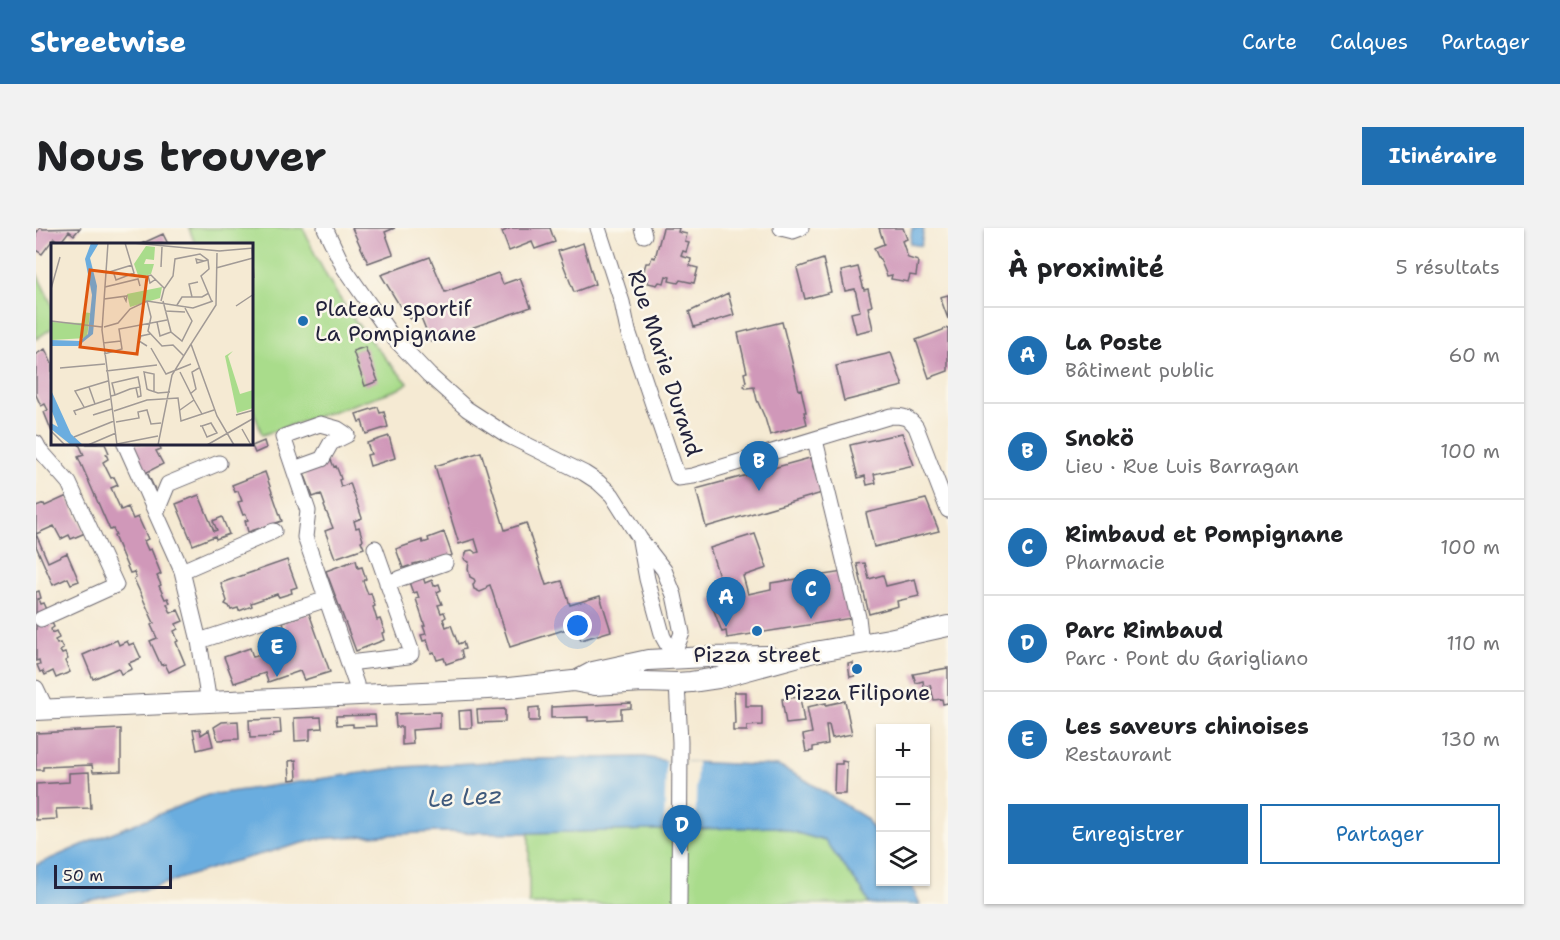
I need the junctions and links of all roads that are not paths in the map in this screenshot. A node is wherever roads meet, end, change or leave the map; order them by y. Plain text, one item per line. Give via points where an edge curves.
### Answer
1 (325, 228) edge
2 (598, 228) edge
3 (781, 228) edge
4 (801, 228) edge
5 (815, 440) junction
6 (36, 443) edge
7 (126, 446) edge
8 (219, 463) dead end
9 (294, 469) dead end
10 (948, 510) edge
11 (156, 513) junction
12 (274, 531) dead end
13 (640, 538) junction
14 (375, 548) dead end
15 (445, 563) dead end
16 (182, 571) junction
17 (387, 583) junction
18 (327, 599) junction
19 (41, 619) dead end
20 (948, 626) edge
21 (199, 641) junction
22 (861, 643) junction
23 (795, 656) junction
24 (675, 658) junction
25 (348, 663) junction
26 (576, 681) junction
27 (677, 683) junction
28 (36, 688) edge
29 (356, 696) junction
30 (209, 703) junction
31 (41, 710) edge
32 (679, 904) edge

1 - 13 street via 344,268 391,336 429,375 467,409 507,435 598,482 612,495
2 - 5 street, Rue Marie Durand via 678,478
3 - 4 street
5 - 10 street via 891,416 911,420
5 - 22 street
6 - 19 street via 69,483 116,585
7 - 11 street
8 - 11 street via 168,484
9 - 18 street via 308,511 305,537
11 - 16 street
12 - 16 street
13 - 24 street via 658,620
13 - 24 street via 664,570 674,595 682,633
14 - 17 street
15 - 17 street
16 - 21 street
17 - 25 street via 411,654
18 - 21 street
18 - 25 street
20 - 22 main road
21 - 30 street
22 - 23 main road
23 - 24 main road
23 - 27 main road via 718,678
24 - 26 main road via 593,672
24 - 27 main road
25 - 29 street
26 - 27 main road via 595,685
26 - 29 main road
27 - 32 street
28 - 31 street
29 - 30 main road
30 - 31 main road

